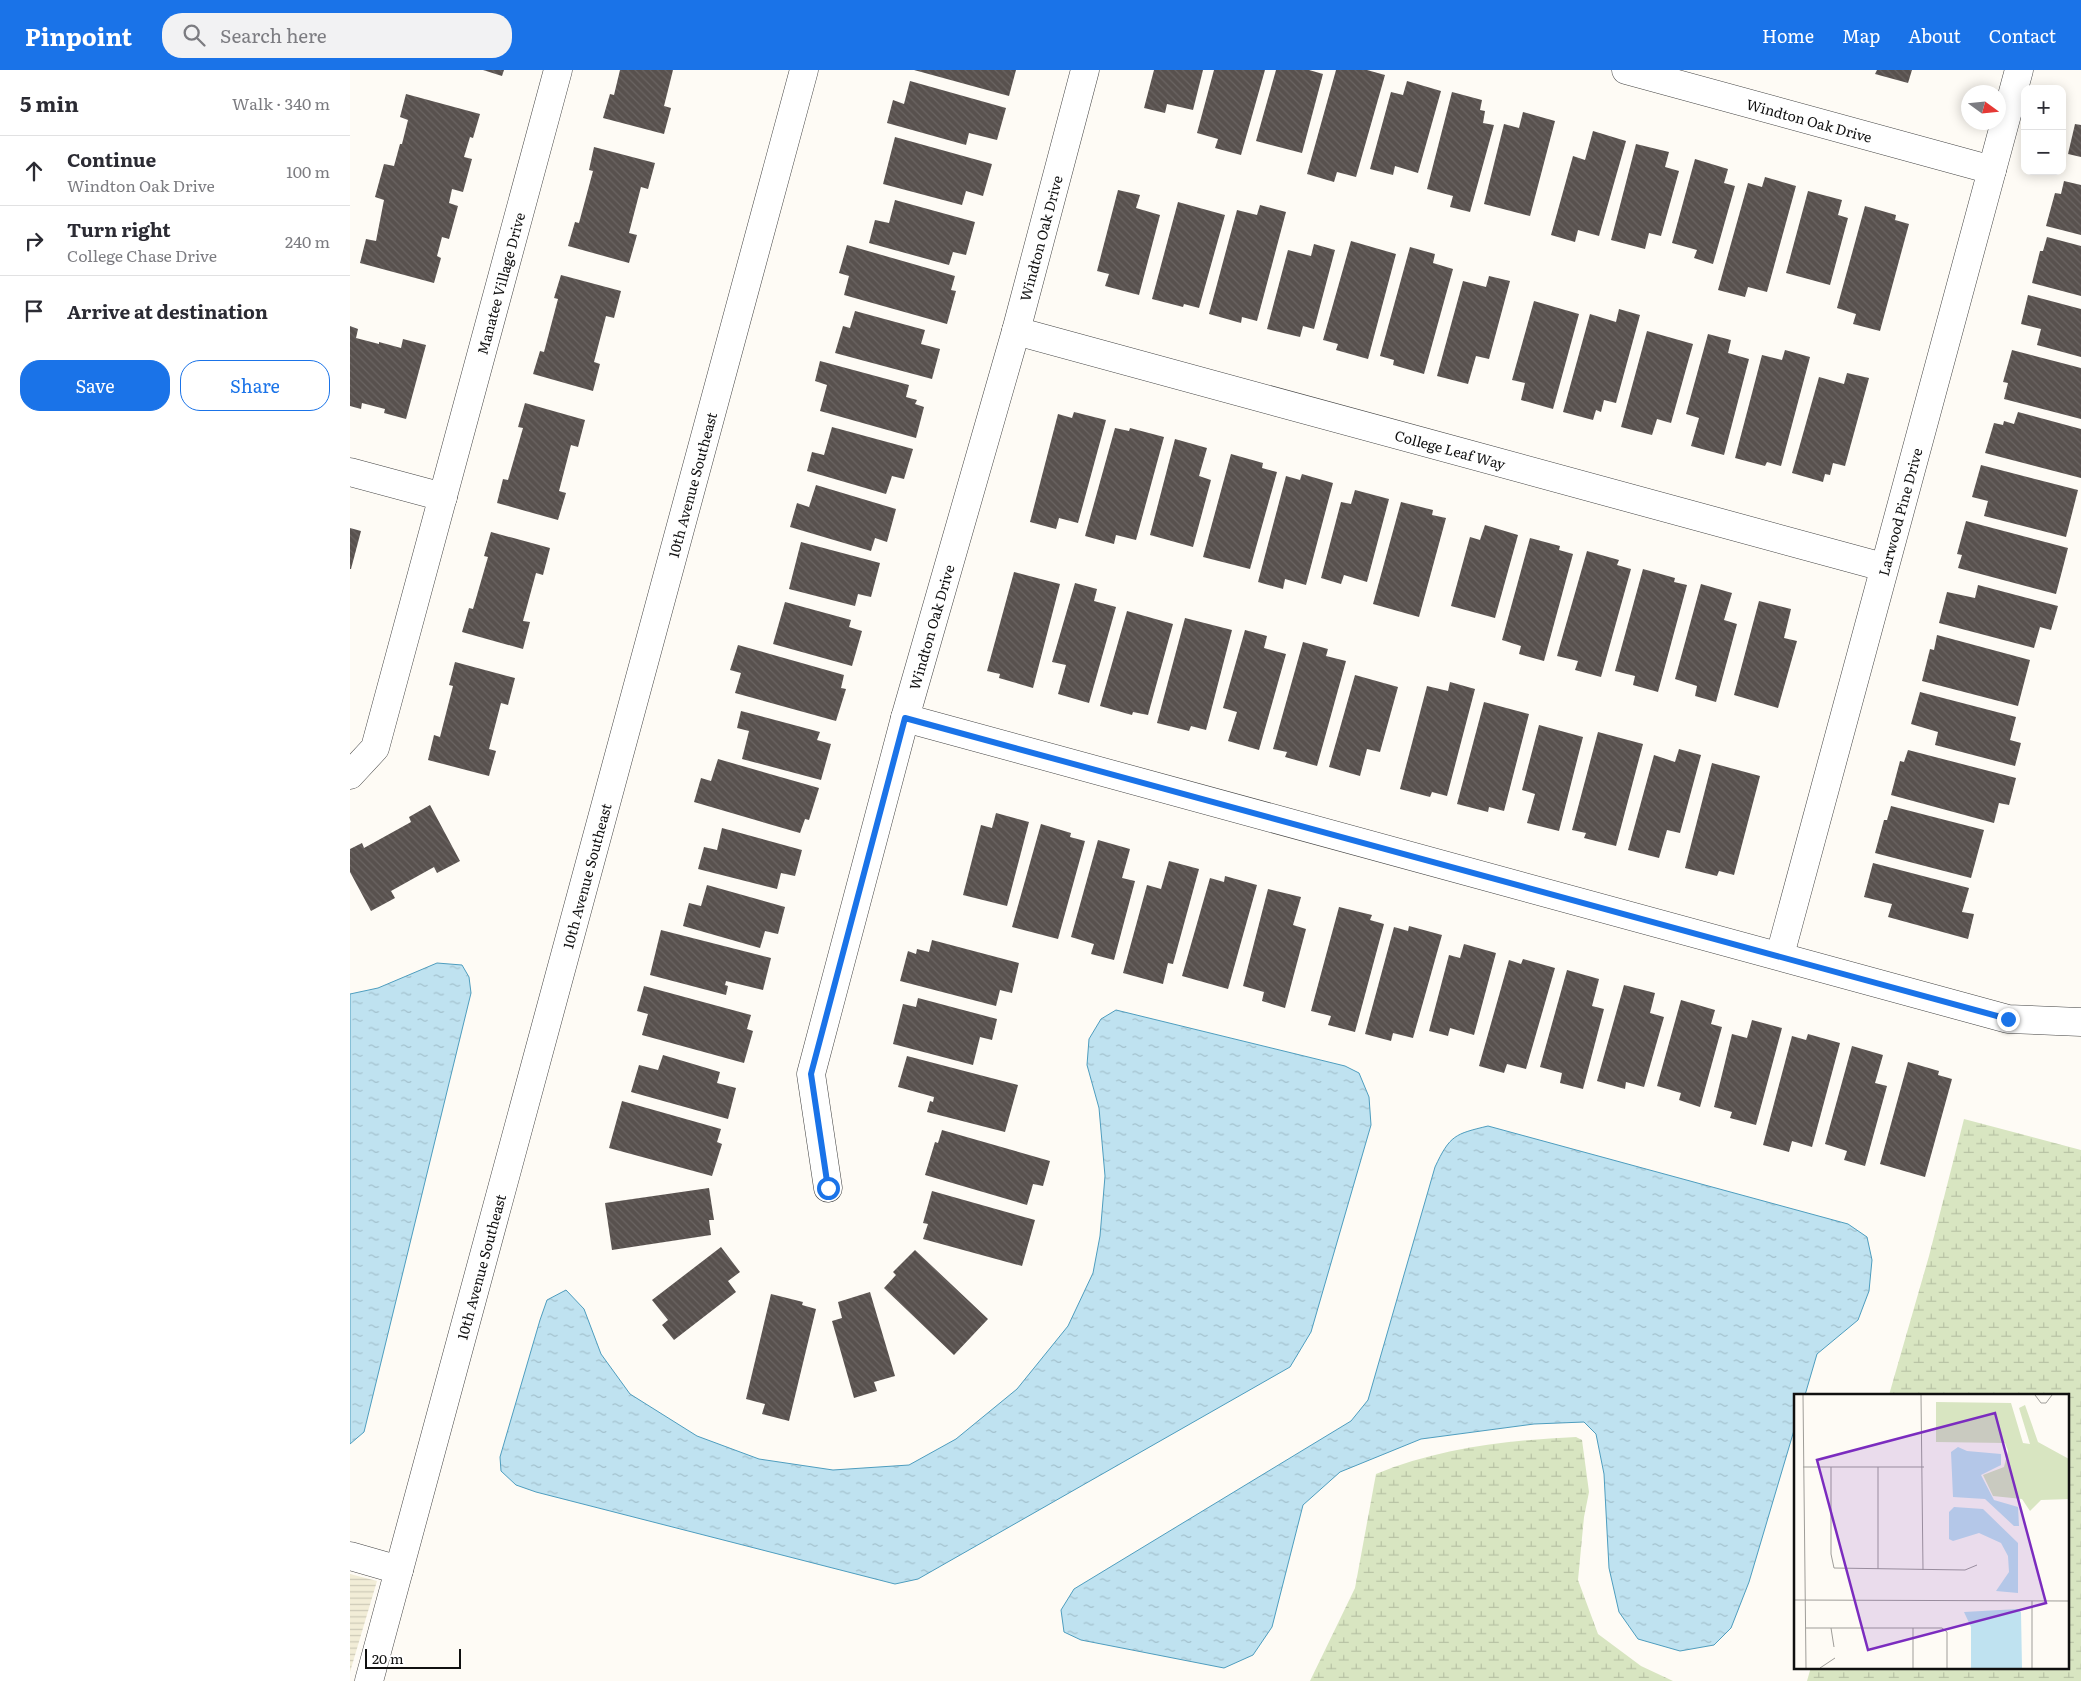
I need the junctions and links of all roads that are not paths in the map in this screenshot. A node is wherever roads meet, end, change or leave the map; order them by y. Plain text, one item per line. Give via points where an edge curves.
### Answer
1 (558, 70) edge
2 (804, 70) edge
3 (1085, 70) edge
4 (1626, 70) edge
5 (2019, 70) edge
6 (1992, 170) junction
7 (1016, 331) junction
8 (350, 472) edge
9 (443, 497) junction
10 (1883, 566) junction
11 (905, 718) junction
12 (350, 775) edge
13 (1780, 955) junction
14 (2081, 1022) edge
15 (828, 1188) dead end
16 (350, 1556) edge
17 (399, 1570) junction
18 (369, 1681) edge

1 - 9 street, Manatee Village Drive
2 - 17 street, 10th Avenue Southeast
3 - 7 street, Windton Oak Drive
4 - 6 street, Windton Oak Drive
5 - 6 street, Larwood Pine Drive
6 - 10 street, Larwood Pine Drive
7 - 10 street, College Leaf Way
7 - 11 street, Windton Oak Drive
8 - 9 street
9 - 12 street, Manatee Village Drive via 375,748
10 - 13 street, Larwood Pine Drive
11 - 13 street
11 - 15 street, Windton Oak Drive via 811,1074
13 - 14 street via 2008,1019
16 - 17 street
17 - 18 street, 10th Avenue Southeast

